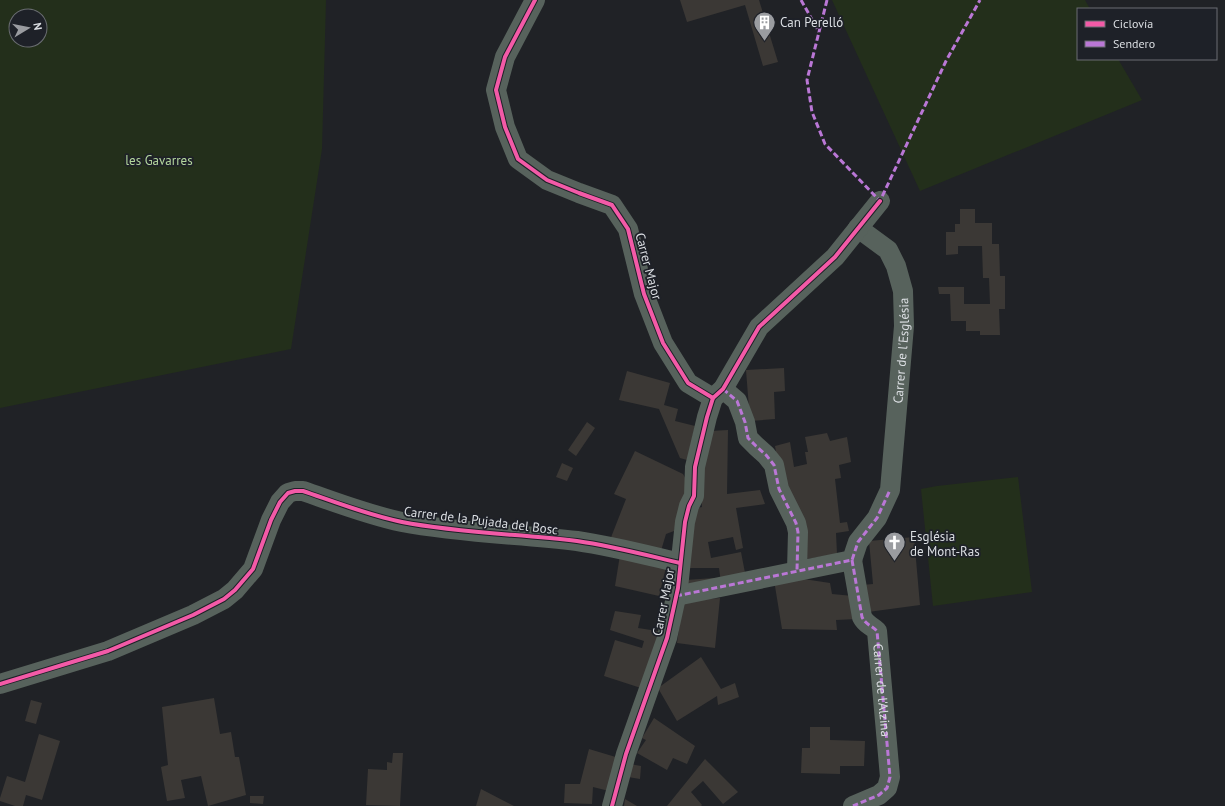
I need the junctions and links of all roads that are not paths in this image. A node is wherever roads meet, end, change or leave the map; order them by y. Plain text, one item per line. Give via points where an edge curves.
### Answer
1 (535, 0) edge
2 (880, 201) dead end
3 (858, 228) junction
4 (718, 394) junction
5 (852, 560) junction
6 (680, 563) junction
7 (797, 570) junction
8 (676, 596) junction
9 (0, 684) edge
10 (612, 806) edge
11 (852, 806) edge

1 - 4 street, Carrer Major via 505,57 496,90 505,127 518,159 547,180 612,205 628,229 644,294 663,343 688,383
2 - 3 street, Carrer Major
3 - 4 street, Carrer Major via 835,257 759,327
3 - 5 street, Carrer de l'Església via 888,250 896,266 903,291 904,326 890,490 877,518 858,542
4 - 6 street, Carrer Major via 707,417 695,467 694,496 685,522
4 - 7 street via 737,401 748,438 774,464 779,489 798,532
5 - 7 street
5 - 11 street, Carrer de l'Alzina via 862,618 877,631 890,777 887,788 879,795
6 - 8 street, Carrer Major
6 - 9 street, Carrer de la Pujada del Bosc via 601,544 400,521 303,491 295,491 288,493 280,502 253,569 224,599 108,651
7 - 8 street
8 - 10 street, Carrer Major via 667,638 626,754

